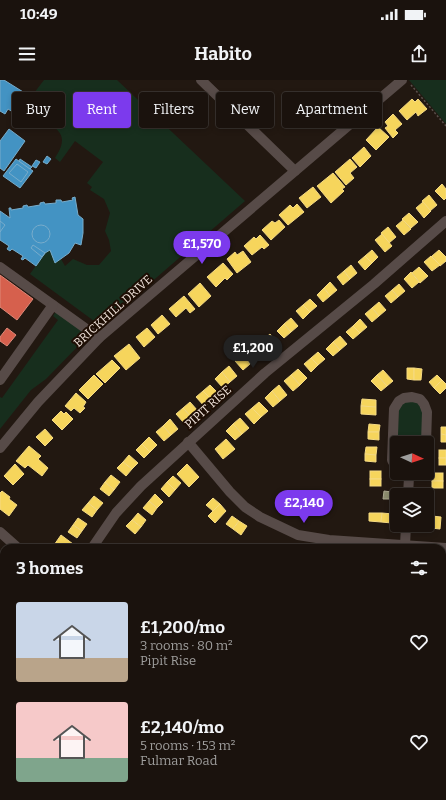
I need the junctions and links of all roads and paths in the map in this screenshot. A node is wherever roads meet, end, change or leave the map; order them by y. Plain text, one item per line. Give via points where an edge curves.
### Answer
1 (402, 80) edge
2 (406, 80) edge
3 (206, 82) edge
4 (446, 126) edge
5 (295, 171) junction
6 (446, 221) edge
7 (0, 267) edge
8 (53, 305) junction
9 (99, 338) junction
10 (0, 380) edge
11 (393, 436) edge
12 (426, 436) edge
13 (188, 442) junction
14 (0, 448) edge
15 (0, 532) edge
16 (406, 532) edge
17 (14, 544) edge
18 (95, 544) edge
19 (390, 544) edge
20 (405, 544) edge

1 - 5 street, BRICKHILL DRIVE
2 - 4 path
3 - 5 street
5 - 9 street, BRICKHILL DRIVE
6 - 13 street, PIPIT RISE via 265,373
7 - 8 street
8 - 9 street
8 - 10 street
9 - 14 street, BRICKHILL DRIVE via 38,402
11 - 12 street via 394,410 398,401 412,397 420,399 427,412
13 - 18 street, PIPIT RISE via 140,486 116,513
13 - 19 street via 230,492 260,517 298,535
15 - 17 street
16 - 20 street

